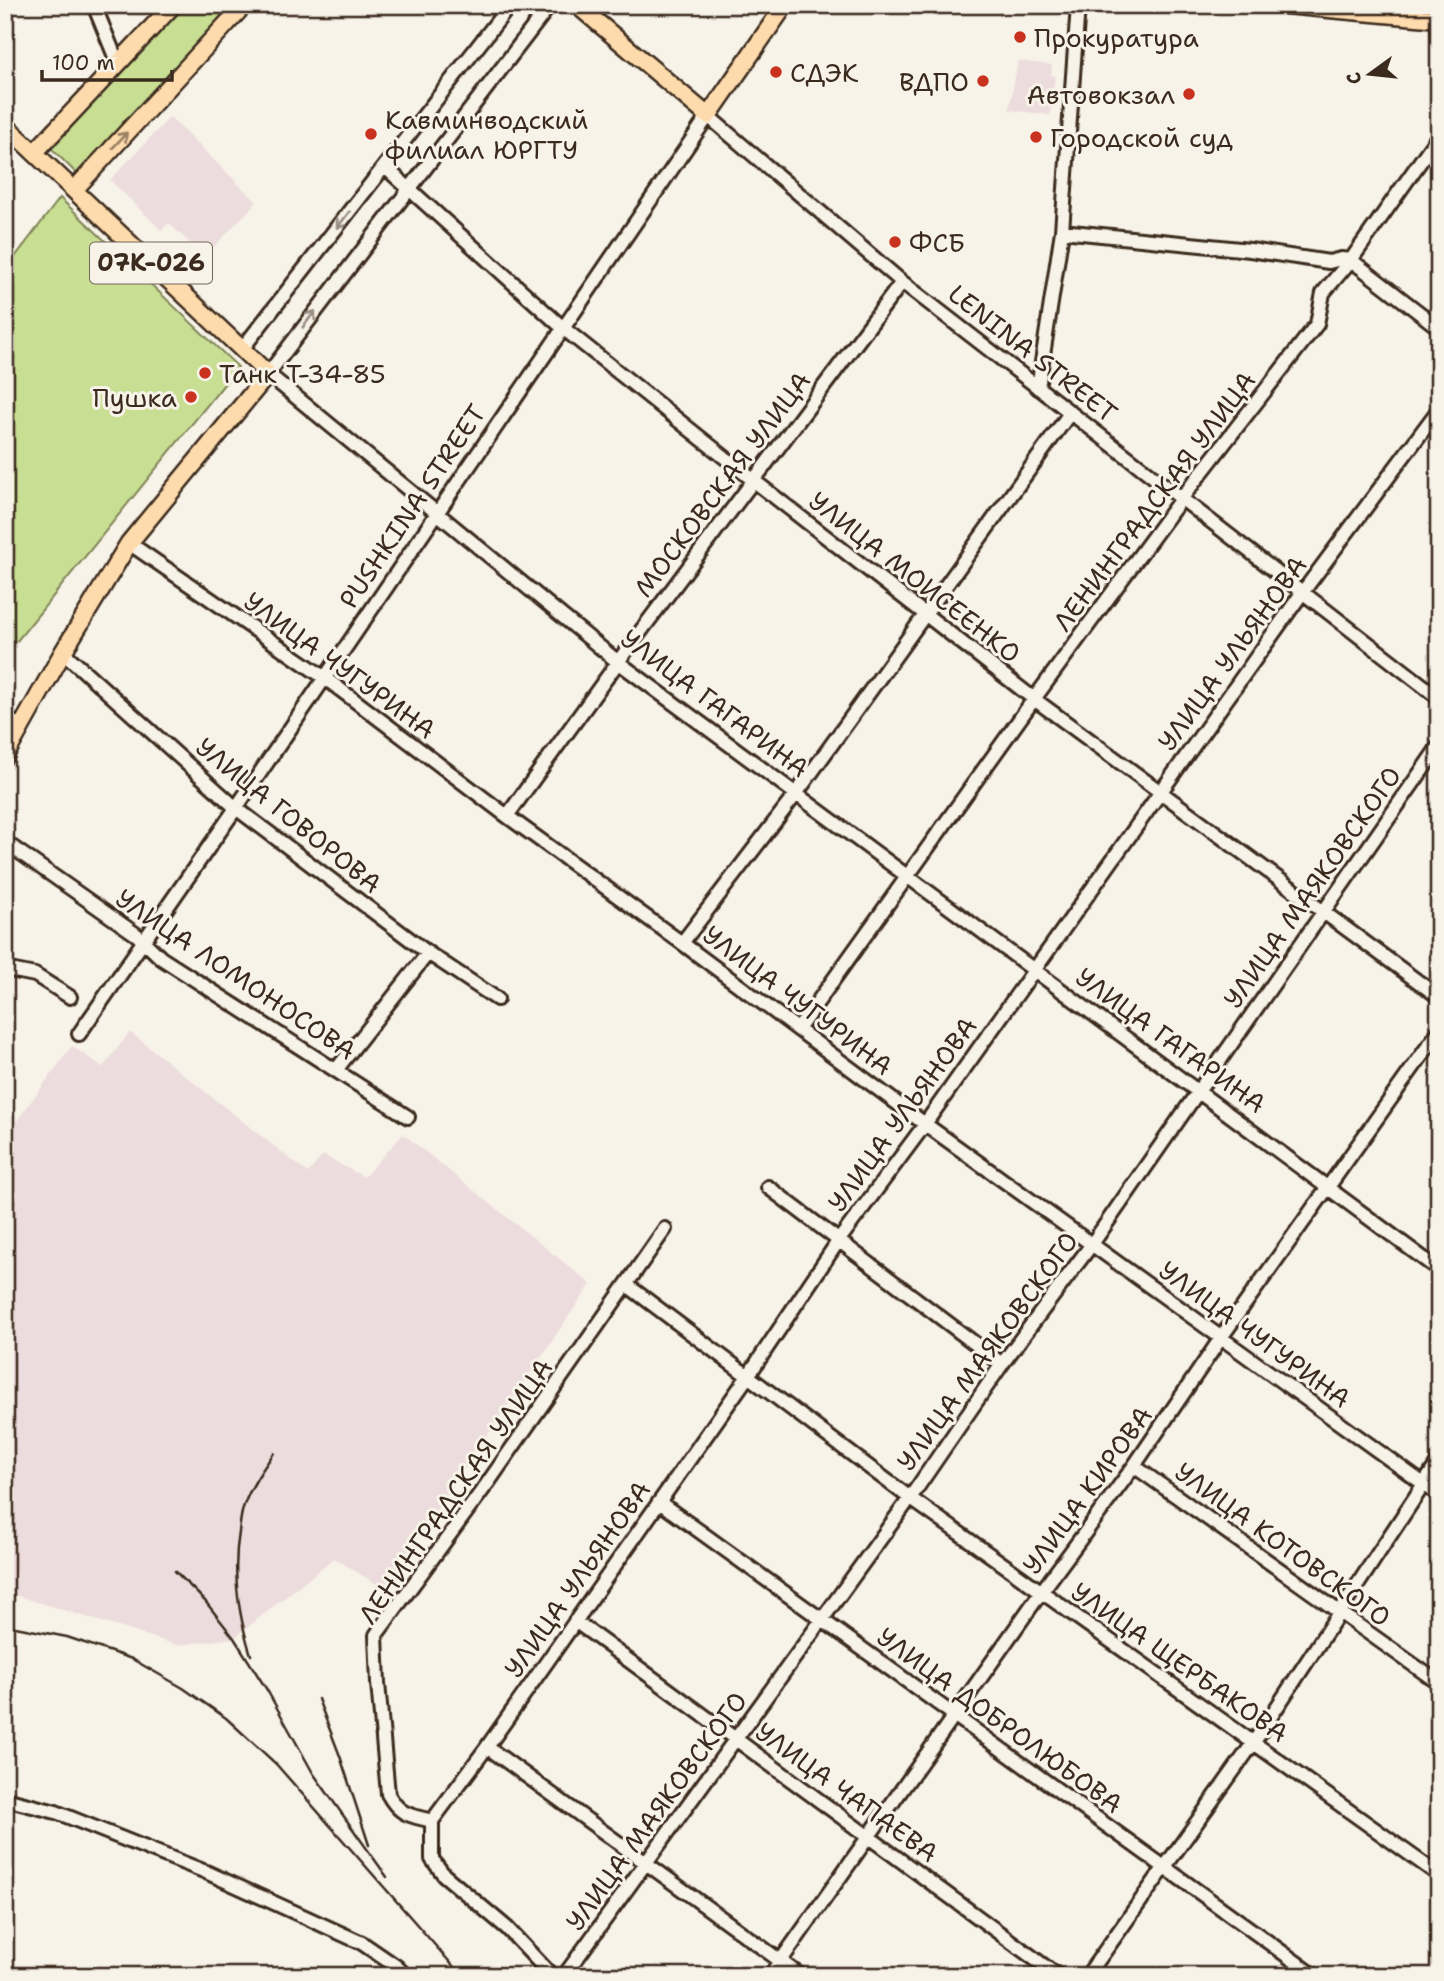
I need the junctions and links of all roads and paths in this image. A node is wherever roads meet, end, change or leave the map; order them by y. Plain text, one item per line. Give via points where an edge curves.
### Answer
1 (94, 5) edge
2 (173, 5) edge
3 (244, 5) edge
4 (510, 5) edge
5 (550, 5) edge
6 (577, 5) edge
7 (785, 5) edge
8 (1078, 5) edge
9 (1285, 5) edge
10 (1439, 19) edge
11 (118, 64) junction
12 (708, 116) junction
13 (5, 125) edge
14 (1439, 135) edge
15 (34, 152) junction
16 (385, 167) junction
17 (409, 188) junction
18 (74, 190) junction
19 (1062, 231) junction
20 (1351, 260) junction
21 (902, 282) junction
22 (563, 328) junction
23 (1439, 328) edge
24 (242, 349) junction
25 (268, 374) junction
26 (1038, 388) junction
27 (1439, 409) edge
28 (1070, 413) junction
29 (753, 480) junction
30 (1181, 499) junction
31 (437, 513) junction
32 (129, 543) junction
33 (1302, 593) junction
34 (925, 613) junction
35 (63, 652) junction
36 (618, 662) junction
37 (325, 678) junction
38 (1439, 698) edge
39 (1034, 699) junction
40 (5, 718) edge
41 (21, 726) junction
42 (1439, 746) edge
43 (5, 756) edge
44 (1161, 792) junction
45 (796, 794) junction
46 (236, 808) junction
47 (507, 816) junction
48 (5, 842) edge
49 (906, 876) junction
50 (1323, 911) junction
51 (144, 942) junction
52 (682, 943) junction
53 (428, 953) junction
54 (5, 969) edge
55 (1034, 970) junction
56 (70, 997) dead end
57 (1439, 997) edge
58 (497, 999) dead end
59 (799, 1028) junction
60 (1439, 1031) edge
61 (79, 1034) dead end
62 (336, 1070) junction
63 (1198, 1090) junction
64 (408, 1117) dead end
65 (925, 1124) junction
66 (768, 1187) dead end
67 (1328, 1187) junction
68 (665, 1229) dead end
69 (839, 1240) junction
70 (1091, 1244) junction
71 (1439, 1270) edge
72 (626, 1285) junction
73 (1221, 1338) junction
74 (1002, 1364) junction
75 (748, 1376) junction
76 (1439, 1461) edge
77 (1134, 1466) junction
78 (1424, 1485) junction
79 (1439, 1495) edge
80 (910, 1498) junction
81 (659, 1502) junction
82 (1042, 1591) junction
83 (1340, 1613) junction
84 (822, 1620) junction
85 (575, 1621) junction
86 (1439, 1683) edge
87 (954, 1715) junction
88 (736, 1740) junction
89 (1254, 1742) junction
90 (487, 1747) junction
91 (5, 1799) edge
92 (432, 1821) junction
93 (869, 1837) junction
94 (647, 1864) junction
95 (1165, 1867) junction
96 (1439, 1875) edge
97 (781, 1961) junction
98 (406, 1976) edge
99 (552, 1976) edge
100 (564, 1976) edge
101 (771, 1976) edge
102 (801, 1976) edge
103 (1058, 1976) edge
104 (1087, 1976) edge
105 (1315, 1976) edge

1 - 11 street
2 - 11 main road
18 -> 3 main road
4 - 16 street
5 - 17 street
6 - 12 main road, LENINA STREET
7 - 12 main road, PUSHKINA STREET
8 - 19 street
9 - 10 main road
11 - 15 main road
12 - 21 street, LENINA STREET
12 - 22 street, PUSHKINA STREET
13 - 15 main road, УЛИЦА ГАГАРИНА
14 - 20 street, ЛЕНИНГРАДСКАЯ УЛИЦА
15 - 18 main road, УЛИЦА ГАГАРИНА / 07К-026
16 - 17 street, УЛИЦА МОИСЕЕНКО
16 -> 24 street
17 - 22 street, УЛИЦА МОИСЕЕНКО
25 -> 17 street
18 - 24 main road, УЛИЦА ГАГАРИНА / 07К-026
19 - 20 street via 1329,262
19 - 26 street
20 - 23 street
20 - 30 street, ЛЕНИНГРАДСКАЯ УЛИЦА via 1323,293 1317,324
21 - 26 street, LENINA STREET
21 - 29 street, МОСКОВСКАЯ УЛИЦА
22 - 29 street, УЛИЦА МОИСЕЕНКО
22 - 31 street, PUSHKINA STREET
24 - 25 main road, УЛИЦА ГАГАРИНА / 07К-026
25 - 31 street, УЛИЦА ГАГАРИНА
25 - 32 main road
26 - 28 street, LENINA STREET
27 - 33 street, УЛИЦА УЛЬЯНОВА
28 - 30 street, LENINA STREET
28 - 34 street
29 - 34 street, УЛИЦА МОИСЕЕНКО
29 - 36 street, МОСКОВСКАЯ УЛИЦА
30 - 33 street, LENINA STREET
30 - 39 street, ЛЕНИНГРАДСКАЯ УЛИЦА
31 - 36 street, УЛИЦА ГАГАРИНА
31 - 37 street, PUSHKINA STREET
32 - 35 main road
32 - 37 street, УЛИЦА ЧУГУРИНА
33 - 38 street, LENINA STREET
33 - 44 street, УЛИЦА УЛЬЯНОВА
34 - 39 street, УЛИЦА МОИСЕЕНКО
34 - 45 street
35 - 41 main road
35 - 46 street, УЛИЦА ГОВОРОВА
36 - 45 street, УЛИЦА ГАГАРИНА
36 - 47 street, МОСКОВСКАЯ УЛИЦА
37 - 46 street, PUSHKINA STREET
37 - 47 street, УЛИЦА ЧУГУРИНА
39 - 44 street, УЛИЦА МОИСЕЕНКО
39 - 49 street, ЛЕНИНГРАДСКАЯ УЛИЦА
40 - 41 street
41 - 43 main road
42 - 50 street, УЛИЦА МАЯКОВСКОГО
44 - 50 street, УЛИЦА МОИСЕЕНКО
44 - 55 street, УЛИЦА УЛЬЯНОВА
45 - 49 street, УЛИЦА ГАГАРИНА
45 - 52 street
46 - 51 street, PUSHKINA STREET
46 - 53 street, УЛИЦА ГОВОРОВА
47 - 52 street, УЛИЦА ЧУГУРИНА
48 - 51 street, УЛИЦА ЛОМОНОСОВА
49 - 55 street, УЛИЦА ГАГАРИНА
49 - 59 street, ЛЕНИНГРАДСКАЯ УЛИЦА
50 - 57 street, УЛИЦА МОИСЕЕНКО
50 - 63 street, УЛИЦА МАЯКОВСКОГО
51 - 61 street, PUSHKINA STREET
51 - 62 street, УЛИЦА ЛОМОНОСОВА
52 - 59 street, УЛИЦА ЧУГУРИНА
53 - 58 street, УЛИЦА ГОВОРОВА
53 - 62 street
54 - 56 street via 35,975
55 - 63 street, УЛИЦА ГАГАРИНА
55 - 65 street, УЛИЦА УЛЬЯНОВА
59 - 65 street, УЛИЦА ЧУГУРИНА
60 - 67 street, УЛИЦА КИРОВА
62 - 64 street, УЛИЦА ЛОМОНОСОВА
63 - 67 street, УЛИЦА ГАГАРИНА
63 - 70 street, УЛИЦА МАЯКОВСКОГО
65 - 69 street, УЛИЦА УЛЬЯНОВА
65 - 70 street, УЛИЦА ЧУГУРИНА
66 - 69 street
67 - 71 street, УЛИЦА ГАГАРИНА
67 - 73 street, УЛИЦА КИРОВА
68 - 72 street, ЛЕНИНГРАДСКАЯ УЛИЦА
69 - 74 street
69 - 75 street, УЛИЦА УЛЬЯНОВА
70 - 73 street, УЛИЦА ЧУГУРИНА
70 - 74 street, УЛИЦА МАЯКОВСКОГО
72 - 75 street, УЛИЦА ЩЕРБАКОВА
72 - 92 street, ЛЕНИНГРАДСКАЯ УЛИЦА via 376,1635 388,1794 396,1808
73 - 77 street, УЛИЦА КИРОВА
73 - 78 street, УЛИЦА ЧУГУРИНА
74 - 80 street, УЛИЦА МАЯКОВСКОГО
75 - 80 street, УЛИЦА ЩЕРБАКОВА
75 - 81 street, УЛИЦА УЛЬЯНОВА
76 - 78 street
77 - 82 street, УЛИЦА КИРОВА
77 - 83 street, УЛИЦА КОТОВСКОГО
78 - 79 street, УЛИЦА ЧУГУРИНА
78 - 83 street
80 - 82 street, УЛИЦА ЩЕРБАКОВА
80 - 84 street, УЛИЦА МАЯКОВСКОГО
81 - 84 street, УЛИЦА ДОБРОЛЮБОВА
81 - 85 street, УЛИЦА УЛЬЯНОВА
82 - 87 street, УЛИЦА КИРОВА
82 - 89 street, УЛИЦА ЩЕРБАКОВА
83 - 86 street, УЛИЦА КОТОВСКОГО
83 - 89 street
84 - 87 street, УЛИЦА ДОБРОЛЮБОВА
84 - 88 street, УЛИЦА МАЯКОВСКОГО
85 - 88 street, УЛИЦА ЧАПАЕВА
85 - 90 street, УЛИЦА УЛЬЯНОВА
87 - 93 street, УЛИЦА КИРОВА
87 - 95 street, УЛИЦА ДОБРОЛЮБОВА
88 - 93 street, УЛИЦА ЧАПАЕВА
88 - 94 street, УЛИЦА МАЯКОВСКОГО
89 - 95 street
89 - 96 street, УЛИЦА ЩЕРБАКОВА
90 - 92 street, УЛИЦА УЛЬЯНОВА
90 - 94 street
91 - 98 street via 56,1812 206,1872 362,1943
92 - 99 street via 432,1859 443,1875 507,1928
93 - 97 street, УЛИЦА КИРОВА
93 - 103 street, УЛИЦА ЧАПАЕВА
94 - 97 street
94 - 100 street, УЛИЦА МАЯКОВСКОГО
95 - 104 street
95 - 105 street, УЛИЦА ДОБРОЛЮБОВА
97 - 101 street, УЛИЦА КИРОВА
97 - 102 street

